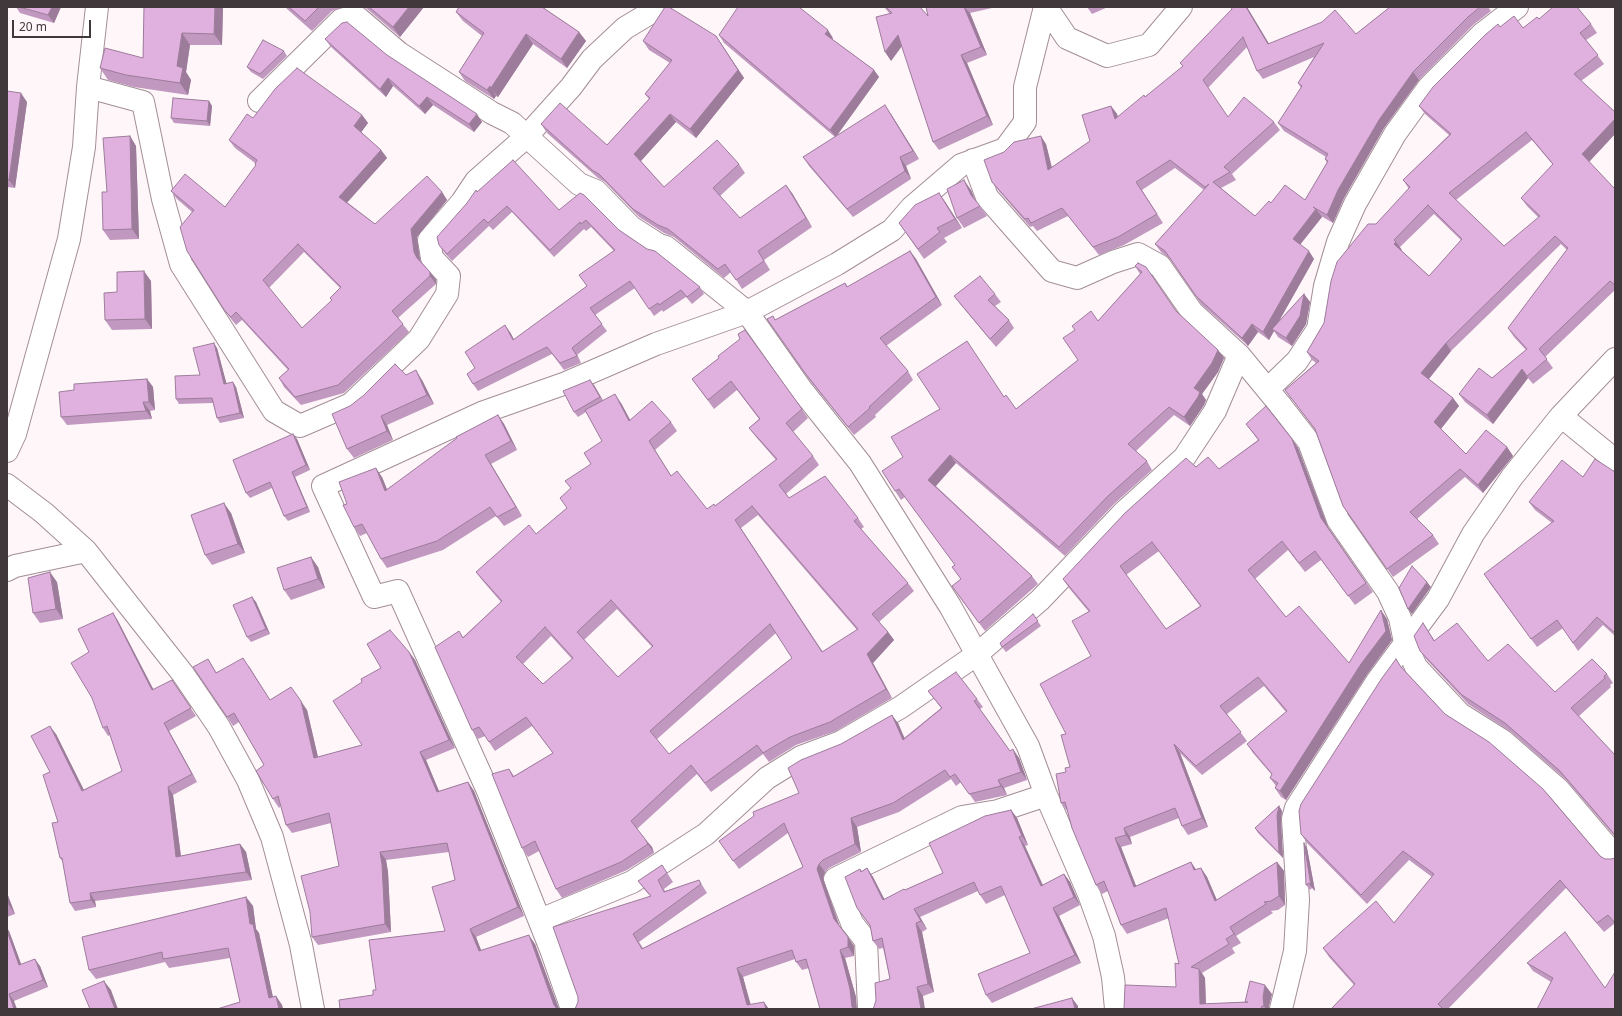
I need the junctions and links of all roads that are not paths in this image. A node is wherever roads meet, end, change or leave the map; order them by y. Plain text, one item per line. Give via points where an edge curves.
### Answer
1 (97, 7) edge
2 (660, 7) edge
3 (1045, 7) edge
4 (1181, 7) edge
5 (1517, 7) edge
6 (88, 87) junction
7 (259, 101) dead end
8 (526, 137) junction
9 (973, 160) junction
10 (747, 312) junction
11 (1239, 355) junction
12 (1615, 359) edge
13 (1268, 390) junction
14 (1561, 416) junction
15 (10, 439) edge
16 (1615, 460) edge
17 (7, 485) edge
18 (86, 551) junction
19 (7, 570) edge
20 (1405, 642) junction
21 (976, 655) junction
22 (1046, 795) junction
23 (1615, 856) edge
24 (540, 920) junction
25 (313, 1009) edge
26 (572, 1009) edge
27 (869, 1009) edge
28 (1116, 1009) edge
29 (1281, 1009) edge

1 - 6 street
2 - 8 street via 625,28 592,59 571,87
3 - 4 street via 1067,38 1107,56 1149,45
3 - 9 street via 1025,87 1025,122 1005,149
5 - 13 street via 1482,34 1429,87 1395,134 1355,204 1338,242 1318,329 1297,361
6 - 8 street via 143,102 163,199 181,264 274,411 300,426 351,404 418,339 448,294 449,276 432,258 429,240 462,202 476,181
6 - 15 street via 84,147 69,239
7 - 8 street via 341,20 351,17 358,18 399,53 492,113 512,123
8 - 10 street via 579,184 596,191 631,227 660,246 666,246
9 - 10 street via 961,166 912,207 892,230 837,264
9 - 11 street via 987,197 1052,271 1077,278 1138,254 1160,266 1192,312
10 - 21 street via 801,389 860,463 950,606
10 - 24 street via 656,344 566,383 484,412 323,486 374,597 398,591 488,791
11 - 13 street
11 - 21 street via 1215,411 1184,458 1123,513 1040,600
12 - 14 street
13 - 20 street via 1309,442 1338,520 1388,592 1400,618
14 - 16 street
14 - 20 street via 1512,477 1473,534 1438,599
17 - 18 street via 44,513
18 - 19 street via 15,566
18 - 25 street via 183,674 219,727 248,780 272,837 301,945
20 - 23 street via 1416,667 1460,714 1503,741 1558,790
20 - 29 street via 1296,808 1293,818 1298,907 1295,951
21 - 22 street via 1028,746
21 - 24 street via 901,707 841,742 801,757 767,778 706,834 632,882
22 - 27 street via 998,811 962,817 835,879 852,923 866,941
22 - 28 street via 1089,894 1104,936 1113,977
24 - 26 street

